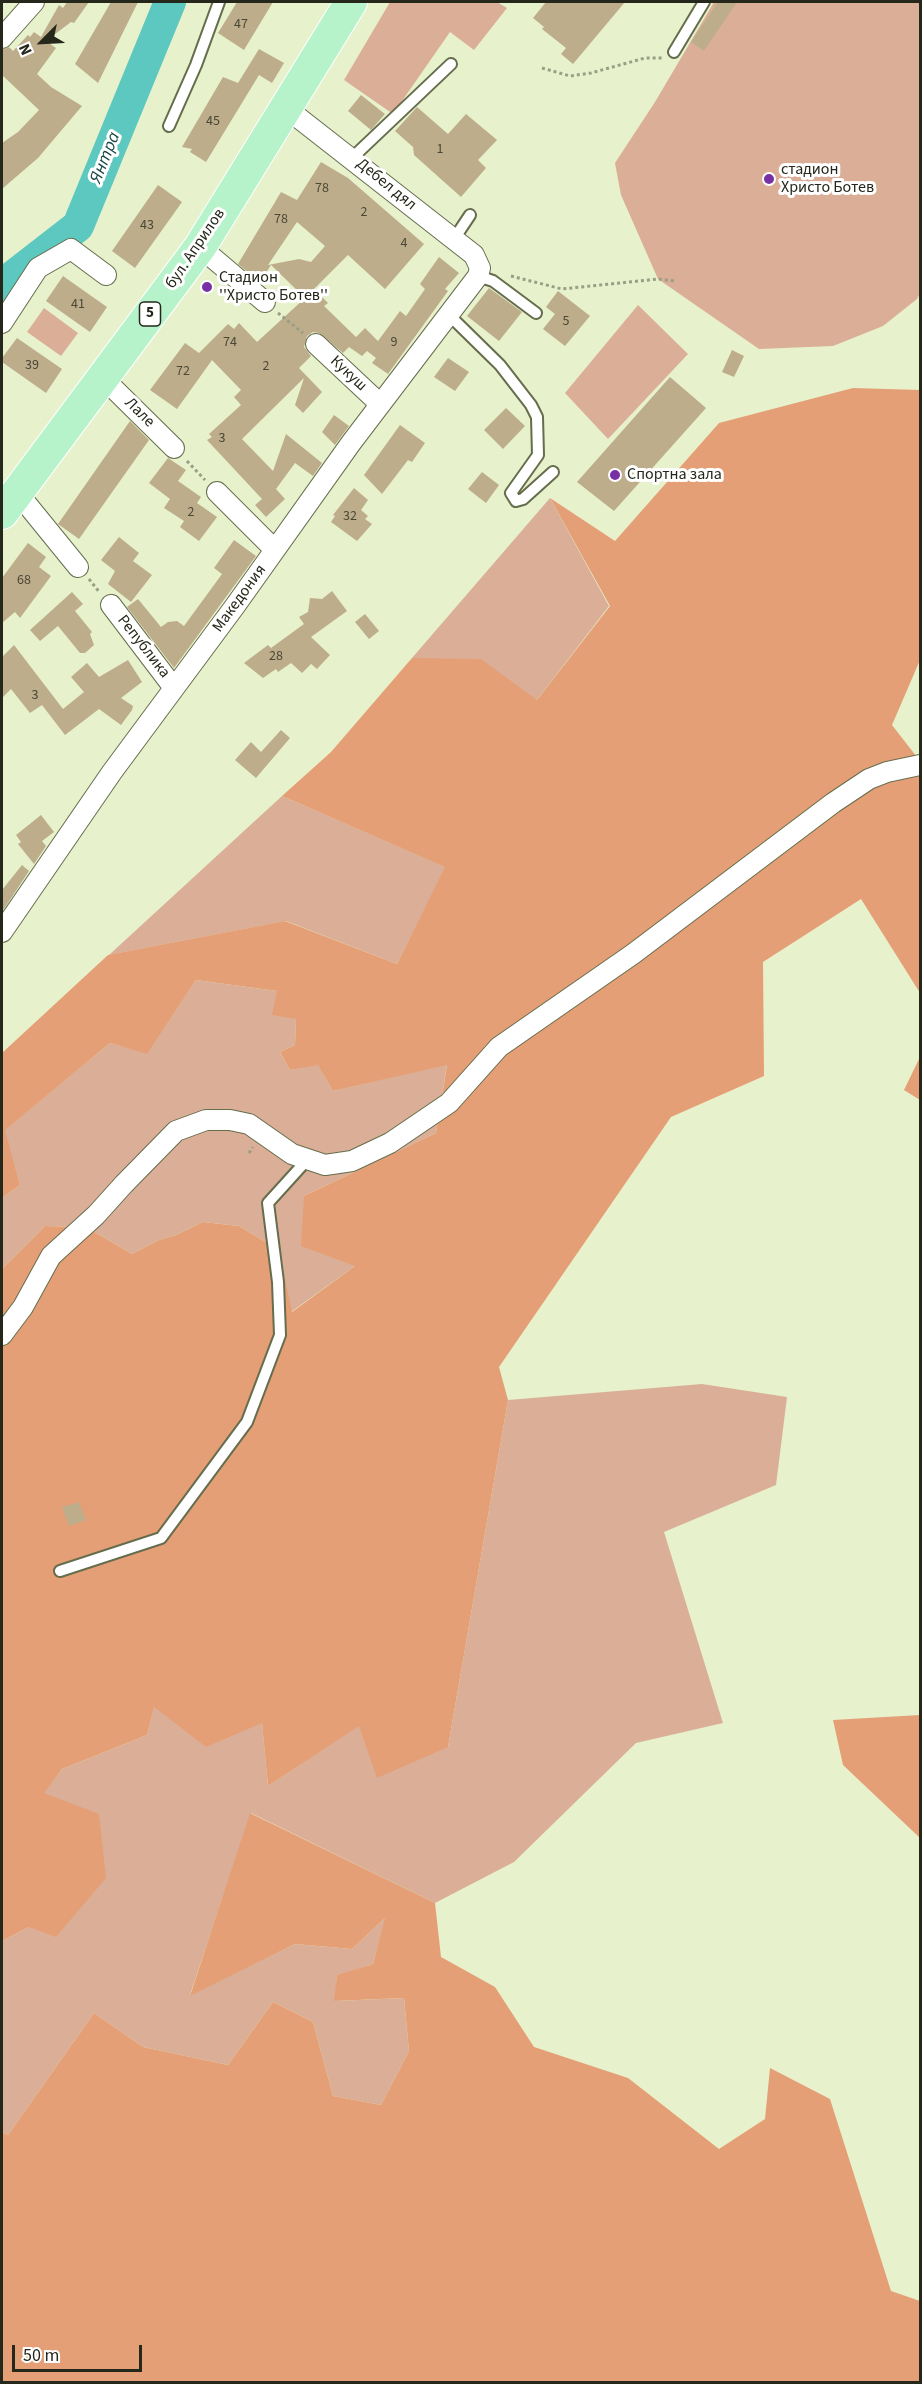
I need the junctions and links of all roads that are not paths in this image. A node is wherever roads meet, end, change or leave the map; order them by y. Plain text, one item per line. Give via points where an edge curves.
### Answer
1 (34, 2) edge
2 (219, 2) edge
3 (351, 2) edge
4 (704, 2) edge
5 (2, 38) edge
6 (674, 52) road end
7 (451, 64) dead end
8 (286, 108) junction
9 (169, 126) dead end
10 (352, 158) junction
11 (470, 215) dead end
12 (454, 239) junction
13 (200, 247) junction
14 (479, 272) junction
15 (106, 275) dead end
16 (264, 302) road end
17 (536, 313) dead end
18 (448, 314) junction
19 (2, 323) edge
20 (316, 344) road end
21 (103, 378) junction
22 (380, 404) junction
23 (174, 448) road end
24 (553, 472) dead end
25 (217, 492) road end
26 (9, 502) edge
27 (275, 550) junction
28 (78, 567) road end
29 (111, 605) road end
30 (174, 688) junction
31 (921, 765) edge
32 (2, 932) edge
33 (308, 1160) junction
34 (2, 1335) edge
35 (60, 1571) dead end

1 - 5 street
2 - 9 lane
3 - 8 main road, бул. Априлов / 5
4 - 6 lane
7 - 10 lane
8 - 10 street, Дебел дял
8 - 13 main road, бул. Априлов / 5
10 - 12 street, Дебел дял
11 - 12 lane
12 - 14 street, Дебел дял via 474,255
13 - 16 street
13 - 21 main road, бул. Априлов / 5
14 - 17 lane
14 - 18 street, Македония
15 - 19 street via 71,249 38,268
18 - 22 street, Македония
18 - 24 lane via 500,365 537,417 538,455 512,493 516,501
20 - 22 street, Кукуш
21 - 23 street, Лале
21 - 26 main road, бул. Априлов / 5
22 - 27 street, Македония
25 - 27 street
26 - 28 street
27 - 30 street, Македония
29 - 30 street, Република
30 - 32 street, Македония
31 - 33 street via 869,779 833,803 643,947 499,1047 449,1103 390,1143 352,1161 325,1165
33 - 34 street via 292,1154 249,1124 206,1120 176,1131 51,1256 23,1307
33 - 35 lane via 268,1203 280,1335 247,1422 161,1538

